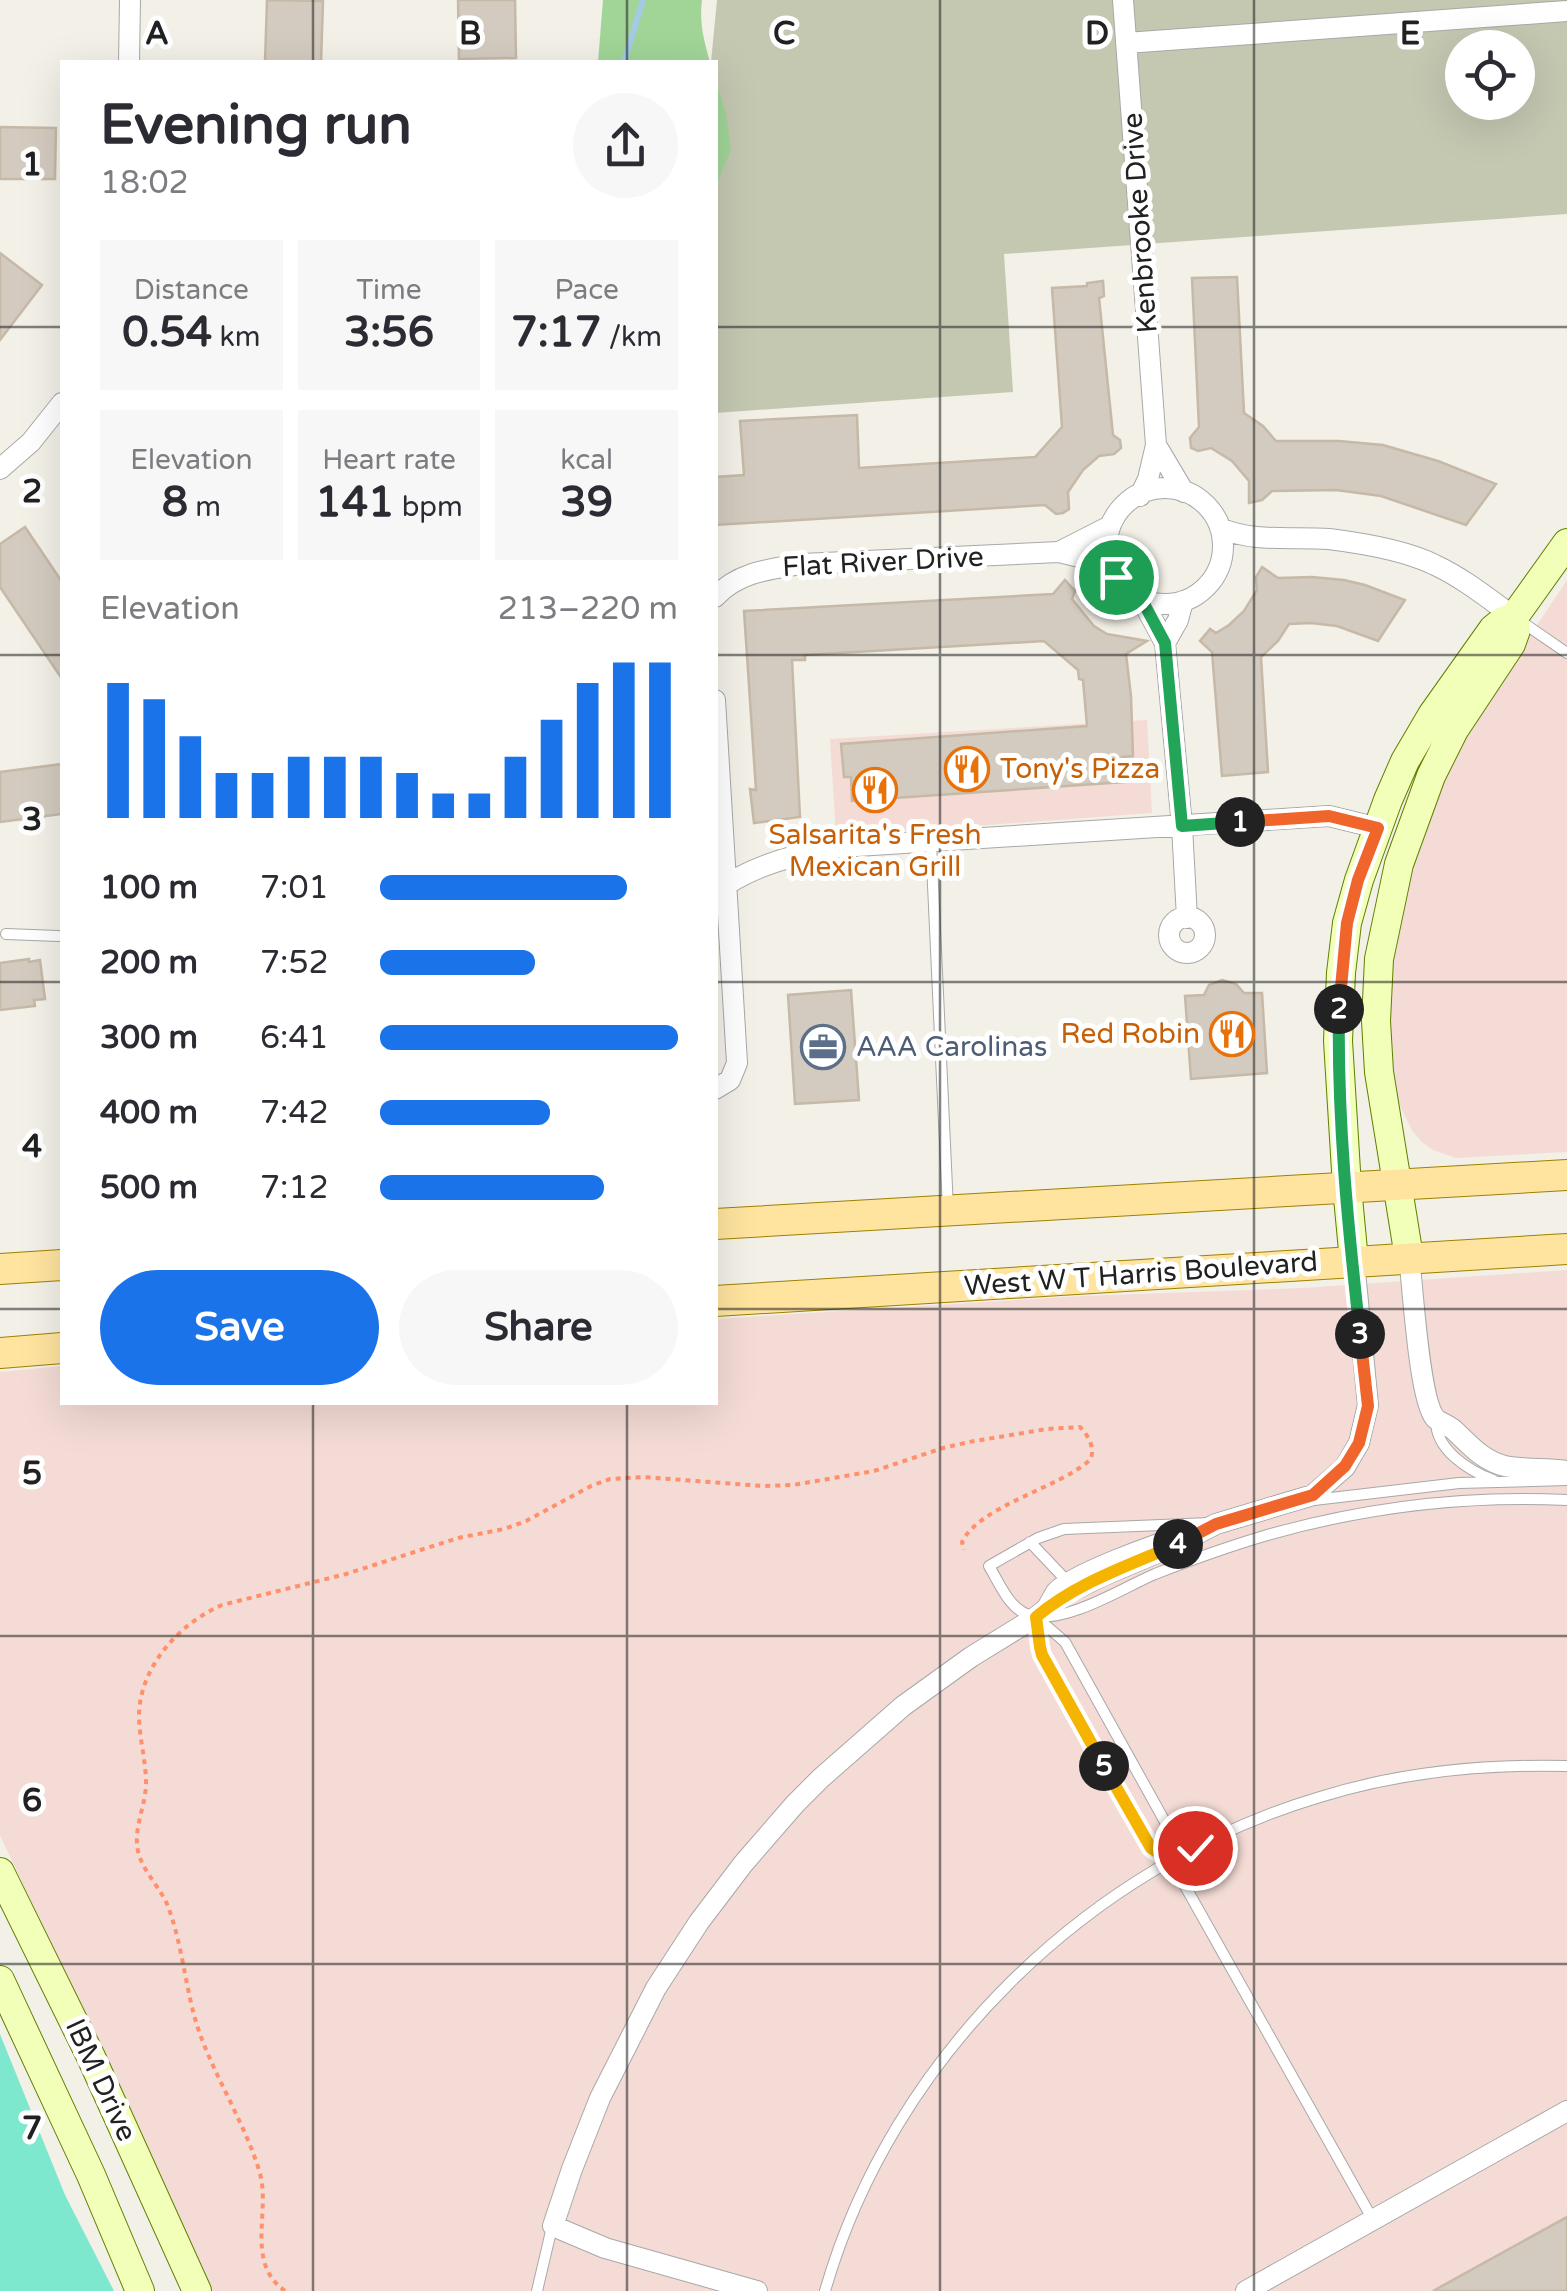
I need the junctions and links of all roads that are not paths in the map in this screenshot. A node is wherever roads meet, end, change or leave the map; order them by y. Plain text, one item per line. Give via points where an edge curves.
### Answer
1 (130, 0) edge
2 (1123, 0) edge
3 (1558, 8) edge
4 (1126, 43) junction
5 (129, 60) edge
6 (60, 406) edge
7 (1156, 445) junction
8 (0, 470) edge
9 (1184, 492) junction
10 (1140, 496) junction
11 (1110, 526) junction
12 (1220, 528) junction
13 (1264, 538) junction
14 (1567, 544) edge
15 (1059, 552) junction
16 (1222, 558) junction
17 (1112, 570) junction
18 (718, 594) edge
19 (1142, 600) junction
20 (1183, 601) junction
21 (1514, 617) junction
22 (1165, 643) junction
23 (1567, 653) edge
24 (718, 794) edge
25 (1182, 826) junction
26 (1378, 828) junction
27 (931, 842) junction
28 (721, 888) edge
29 (1187, 918) dead end
30 (6, 934) dead end
31 (58, 936) dead end
32 (718, 1087) edge
33 (1567, 1175) edge
34 (1397, 1184) junction
35 (1346, 1187) junction
36 (948, 1210) junction
37 (718, 1224) edge
38 (1567, 1248) edge
39 (1409, 1257) junction
40 (1354, 1260) junction
41 (60, 1266) edge
42 (0, 1269) edge
43 (718, 1300) edge
44 (60, 1348) edge
45 (0, 1353) edge
46 (1436, 1420) junction
47 (1567, 1470) edge
48 (1567, 1480) edge
49 (1499, 1482) junction
50 (1567, 1500) edge
51 (1287, 1503) junction
52 (1216, 1524) junction
53 (1030, 1542) junction
54 (1066, 1580) junction
55 (1036, 1617) junction
56 (1567, 1766) edge
57 (1172, 1862) junction
58 (0, 1872) edge
59 (0, 1980) edge
60 (1567, 2111) edge
61 (1373, 2220) junction
62 (553, 2226) junction
63 (140, 2291) edge
64 (197, 2291) edge
65 (537, 2291) edge
66 (758, 2291) edge
67 (825, 2291) edge
68 (1246, 2291) edge

1 - 5 street
2 - 4 street, Kenbrooke Drive
3 - 4 street
4 - 7 street, Kenbrooke Drive
6 - 8 street
7 - 9 street, Kenbrooke Drive
7 - 10 street, Kenbrooke Drive
9 - 10 street via 1159,489
9 - 12 street via 1208,508
10 - 11 street, Flat River Drive
11 - 15 street, Flat River Drive
11 - 17 street
12 - 13 street
12 - 16 street
13 - 16 street
13 - 21 street via 1372,545 1434,564
14 - 21 street
15 - 17 street, Flat River Drive
15 - 18 street, Flat River Drive via 802,564 735,580
16 - 20 street via 1211,582
17 - 19 street, Flat River Drive
19 - 20 street
19 - 22 street
20 - 22 street
21 - 23 lane
21 - 26 street via 1493,628 1420,734
21 - 34 street via 1511,644 1430,776 1391,894 1376,1021
22 - 25 street
24 - 28 street
25 - 26 street via 1329,816
25 - 27 street
25 - 29 street
26 - 35 street via 1352,902 1341,973
27 - 28 street via 810,852
27 - 36 lane
28 - 32 street via 737,1063
30 - 31 lane
33 - 34 main road
34 - 35 main road
34 - 39 street
35 - 36 main road
35 - 40 street
36 - 37 main road
38 - 39 main road, West W T Harris Boulevard
39 - 40 main road, West W T Harris Boulevard
39 - 46 street via 1424,1384
40 - 43 main road, West W T Harris Boulevard
40 - 51 street via 1368,1394 1363,1432 1334,1478 1313,1495
41 - 42 main road
44 - 45 main road
46 - 47 street via 1496,1463
46 - 49 lane via 1444,1446
48 - 49 lane
49 - 51 lane
50 - 55 lane via 1467,1501 1302,1526 1215,1552 1074,1610
51 - 52 street
52 - 53 lane via 1064,1529
52 - 54 lane via 1148,1543
52 - 55 street via 1065,1594
53 - 54 lane
53 - 55 lane via 989,1566 1013,1605
54 - 55 lane via 1050,1591
55 - 57 lane via 1064,1642 1156,1805 1171,1836
55 - 57 lane via 1040,1647 1056,1680 1146,1841
55 - 62 street via 891,1716 794,1804 743,1864 635,2026 585,2133
56 - 57 lane via 1470,1768 1374,1782 1262,1817
57 - 61 lane
57 - 67 lane via 1097,1908 1034,1959 944,2057 878,2160
58 - 64 street, IBM Drive
59 - 63 street, IBM Drive
60 - 61 street
61 - 68 street
62 - 65 lane
62 - 66 street

